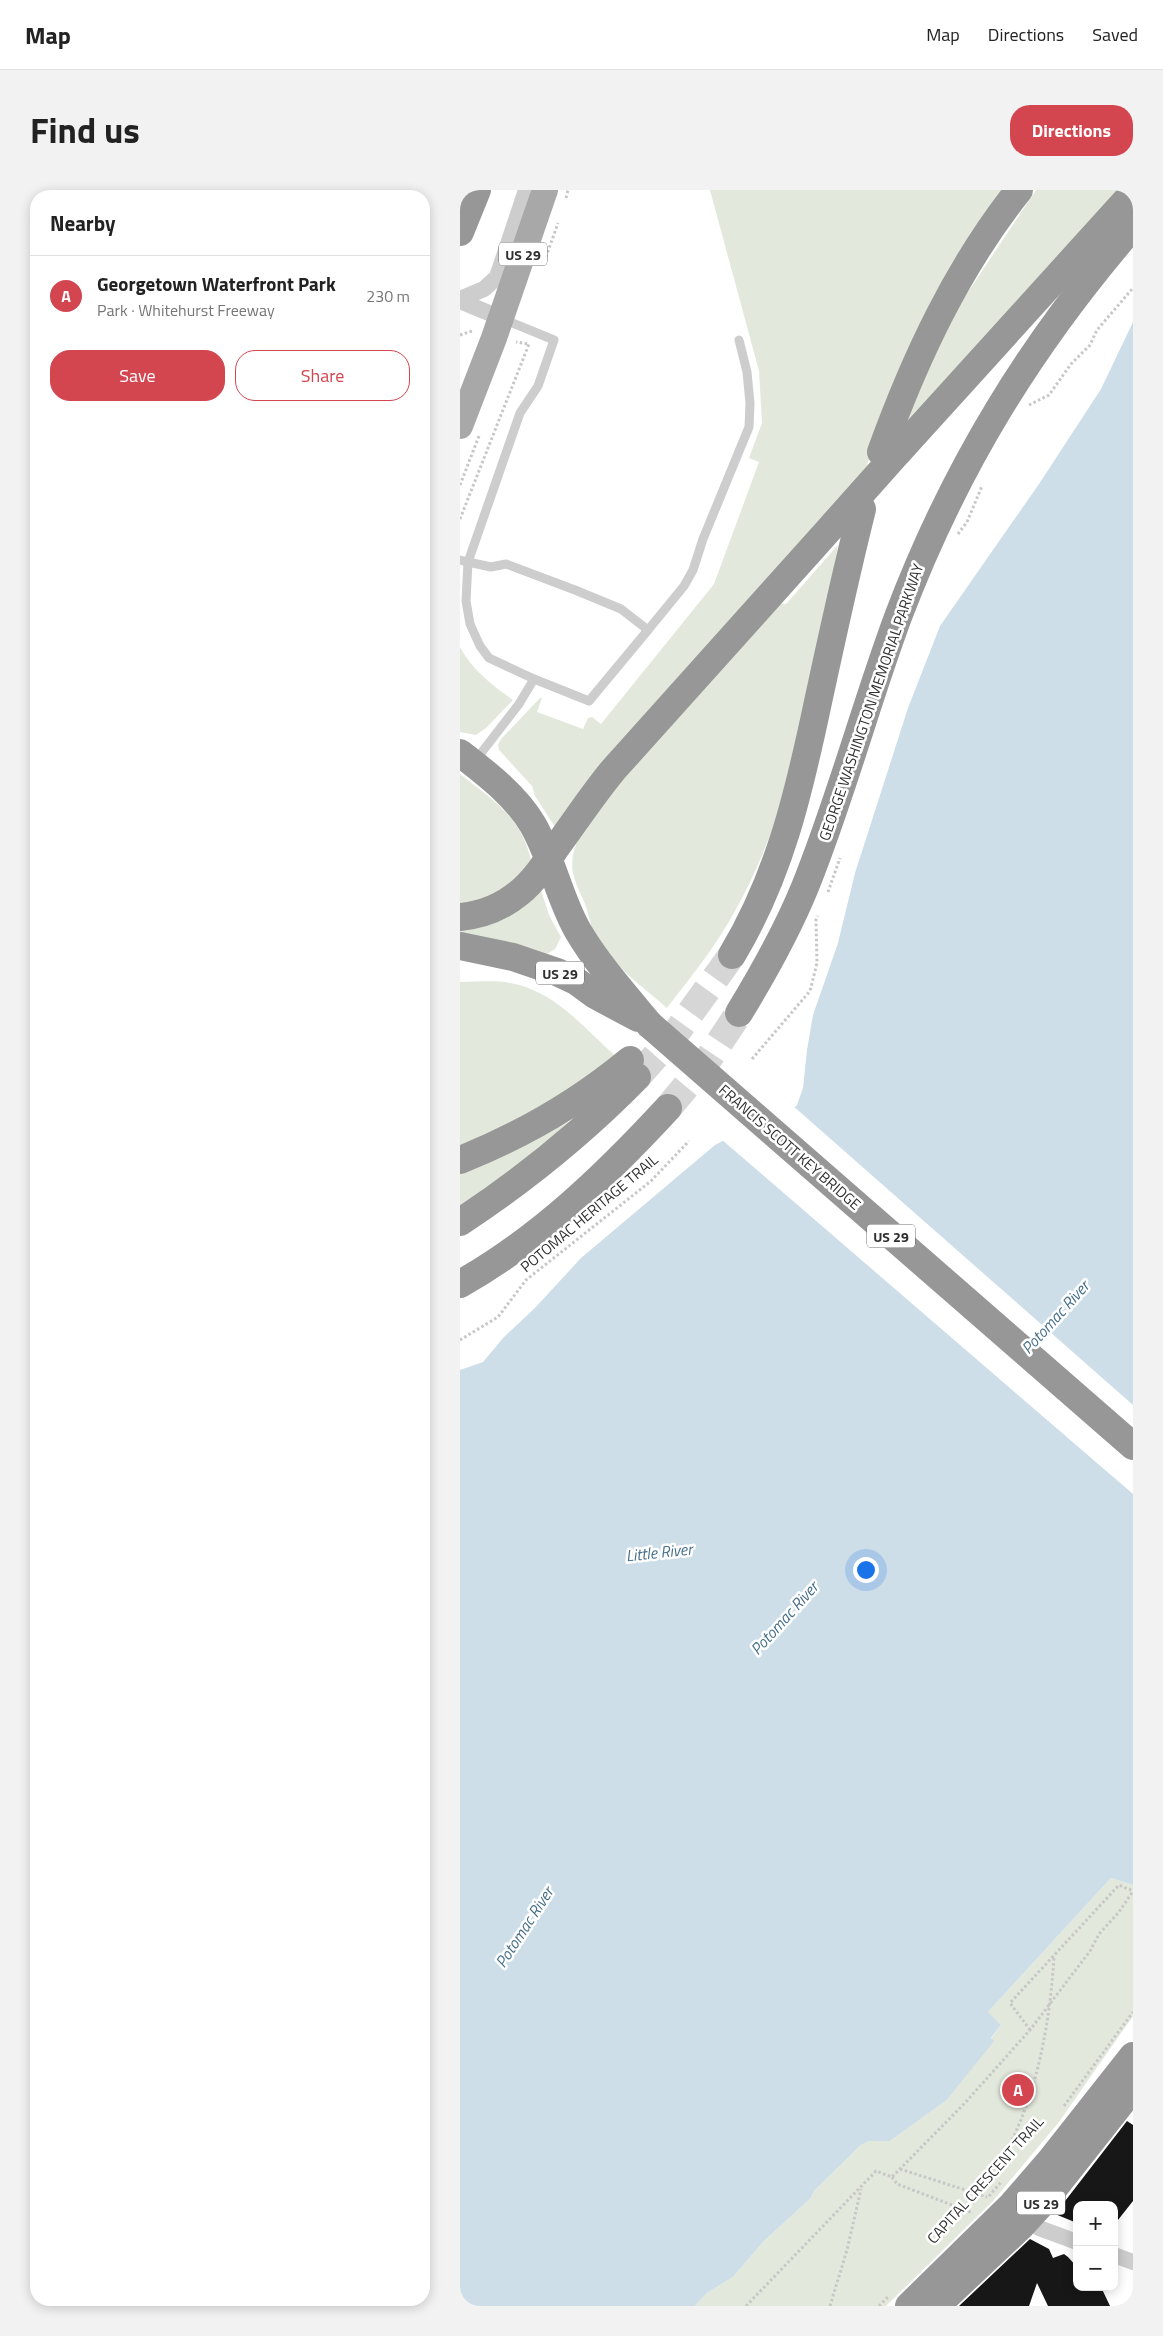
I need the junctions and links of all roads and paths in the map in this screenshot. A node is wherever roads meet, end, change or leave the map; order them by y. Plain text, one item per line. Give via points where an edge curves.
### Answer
1 (478, 190) edge
2 (526, 190) edge
3 (545, 190) edge
4 (1020, 190) edge
5 (1133, 193) edge
6 (1133, 226) edge
7 (460, 232) edge
8 (1133, 288) edge
9 (460, 300) edge
10 (501, 318) junction
11 (472, 331) dead end
12 (460, 335) edge
13 (739, 340) dead end
14 (516, 342) dead end
15 (1025, 410) dead end
16 (460, 426) edge
17 (890, 451) junction
18 (481, 468) junction
19 (488, 471) dead end
20 (985, 480) dead end
21 (475, 502) dead end
22 (862, 509) dead end
23 (460, 520) edge
24 (956, 536) dead end
25 (464, 561) edge
26 (648, 630) junction
27 (534, 679) junction
28 (467, 758) edge
29 (841, 851) dead end
30 (548, 859) junction
31 (826, 896) dead end
32 (819, 912) dead end
33 (460, 917) edge
34 (460, 946) edge
35 (732, 956) tunnel mouth
36 (513, 957) junction
37 (460, 964) edge
38 (739, 1013) tunnel mouth
39 (650, 1025) junction
40 (752, 1059) dead end
41 (668, 1108) tunnel mouth
42 (689, 1141) dead end
43 (460, 1160) edge
44 (460, 1222) edge
45 (460, 1284) edge
46 (460, 1340) edge
47 (1133, 1446) edge
48 (1133, 1891) edge
49 (1054, 1957) junction
50 (1048, 2007) junction
51 (1133, 2012) edge
52 (1030, 2030) junction
53 (1133, 2048) edge
54 (1133, 2056) edge
55 (1133, 2072) edge
56 (1133, 2088) edge
57 (1099, 2098) junction
58 (1059, 2114) dead end
59 (900, 2169) junction
60 (892, 2177) junction
61 (1006, 2177) dead end
62 (861, 2188) junction
63 (980, 2195) junction
64 (987, 2197) junction
65 (982, 2202) dead end
66 (977, 2208) dead end
67 (966, 2211) junction
68 (974, 2214) junction
69 (966, 2220) dead end
70 (1039, 2228) dead end
71 (1073, 2241) edge
72 (1118, 2256) edge
73 (1133, 2262) edge
74 (900, 2300) edge
75 (746, 2306) edge
76 (830, 2306) edge
77 (879, 2306) edge
78 (923, 2306) edge
79 (936, 2306) edge

1 - 7 highway
2 - 9 street via 497,277 484,290
3 - 10 main road, US 29
4 - 17 highway via 980,245 916,362
5 - 17 highway
6 - 38 highway, GEORGE WASHINGTON MEMORIAL PARKWAY via 1045,336 998,407 963,472 898,618 804,888 768,964
8 - 15 path via 1049,395
9 - 10 street
10 - 16 main road, US 29
10 - 25 lane via 554,340 538,386 520,413
11 - 12 path
13 - 26 lane via 747,372 749,427 693,570
14 - 18 path via 529,344
17 - 30 highway, bridge via 834,524 614,769
18 - 19 path
18 - 23 path
20 - 24 path via 967,522
21 - 23 path via 469,500
22 - 35 highway via 787,831 760,903
25 - 26 lane via 491,567 506,564 621,609
25 - 27 lane via 470,624 480,646 489,658
26 - 27 lane via 589,700
27 - 28 lane via 519,704
28 - 30 highway, US 29 via 520,807
29 - 31 path via 840,864
30 - 33 highway via 520,892 506,903 477,915
30 - 39 highway, US 29 via 578,930
32 - 40 path via 816,920 817,963 810,991
34 - 36 highway, US 29
36 - 37 highway
36 - 39 highway, US 29 via 576,981
39 - 47 highway, FRANCIS SCOTT KEY BRIDGE / US 29, bridge
41 - 45 highway via 604,1175 559,1214 514,1249
42 - 46 path, POTOMAC HERITAGE TRAIL via 651,1181 526,1280 498,1317
43 - 44 highway via 504,1142 634,1069 594,1118 544,1162
48 - 49 path via 1119,1885
48 - 50 path
49 - 50 path
49 - 52 path via 1010,2003
50 - 52 path
50 - 63 path via 1044,2042 1025,2113 1005,2155
51 - 58 path, CAPITAL CRESCENT TRAIL
52 - 59 path
53 - 57 highway, US 29
54 - 57 highway
55 - 78 street via 1015,2219
56 - 79 highway, US 29, bridge via 1026,2220
57 - 74 highway, US 29 via 1012,2206
59 - 60 path
59 - 63 path
60 - 62 path via 876,2171
60 - 67 path via 897,2184
61 - 64 path, CAPITAL CRESCENT TRAIL
62 - 75 path
62 - 76 path
63 - 64 path
63 - 67 path
64 - 65 path, CAPITAL CRESCENT TRAIL
66 - 68 path, CAPITAL CRESCENT TRAIL
67 - 68 path
68 - 69 path, CAPITAL CRESCENT TRAIL
70 - 71 street
72 - 73 street
74 - 77 path

